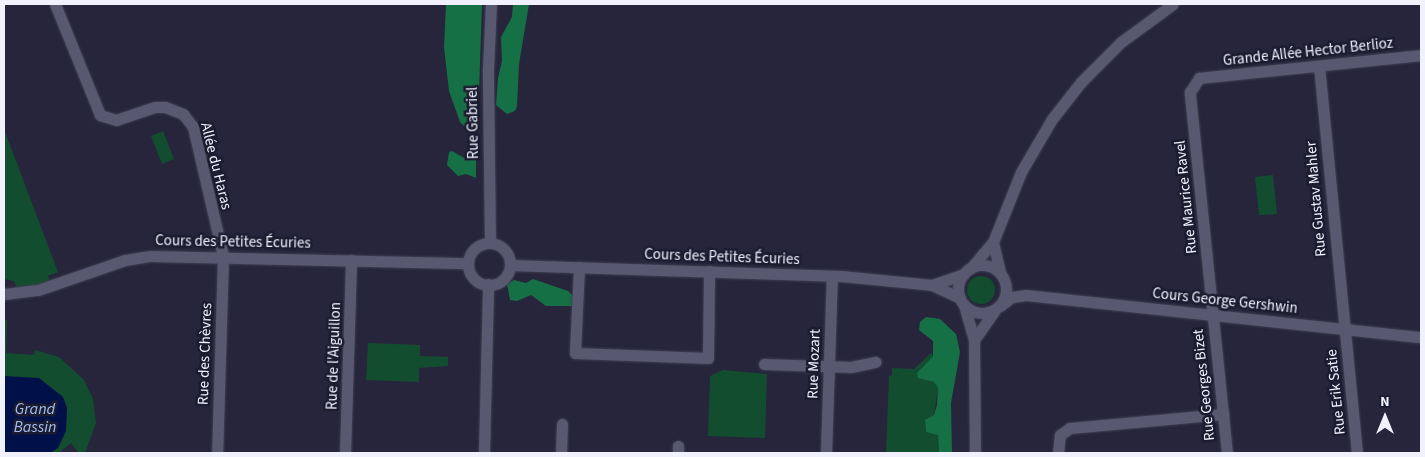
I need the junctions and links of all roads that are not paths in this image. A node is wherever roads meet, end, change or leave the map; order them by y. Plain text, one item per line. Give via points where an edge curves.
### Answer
1 (55, 4) edge
2 (492, 4) edge
3 (1173, 4) edge
4 (1421, 55) edge
5 (1319, 66) junction
6 (1198, 78) joint
7 (993, 242) junction
8 (490, 243) junction
9 (223, 256) junction
10 (352, 260) junction
11 (468, 263) junction
12 (510, 265) junction
13 (579, 267) junction
14 (967, 271) junction
15 (709, 272) junction
16 (832, 276) junction
17 (1002, 276) junction
18 (488, 284) junction
19 (932, 285) junction
20 (4, 294) edge
21 (1026, 295) junction
22 (962, 302) junction
23 (997, 308) junction
24 (1211, 314) junction
25 (1344, 328) junction
26 (1421, 337) edge
27 (974, 340) junction
28 (875, 362) dead end
29 (764, 364) dead end
30 (829, 366) junction
31 (1223, 414) junction
32 (562, 424) dead end
33 (217, 453) edge
34 (345, 453) edge
35 (484, 453) edge
36 (561, 453) edge
37 (826, 453) edge
38 (976, 453) edge
39 (1058, 453) edge
40 (1227, 453) edge
41 (1357, 453) edge

1 - 9 street, Allée du Haras via 100,116 116,120 160,107 178,111 191,122
2 - 8 street, Rue Gabriel via 488,69
3 - 7 street via 1121,42 1081,82 1058,111 1021,172
4 - 5 street, Grande Allée Hector Berlioz
5 - 6 street, Grande Allée Hector Berlioz
5 - 25 street, Rue Gustav Mahler
6 - 24 street, Rue Maurice Ravel via 1190,92
7 - 14 street
7 - 17 street
8 - 11 street via 478,246
8 - 12 street via 507,252
9 - 10 street, Cours des Petites Écuries
9 - 20 street, Cours des Petites Écuries via 139,257 45,288
9 - 33 street, Rue des Chèvres
10 - 11 street, Cours des Petites Écuries
10 - 34 street, Rue de l'Aiguillon
11 - 18 street via 474,278
12 - 13 street, Cours des Petites Écuries
12 - 18 street via 501,281
13 - 15 street, Cours des Petites Écuries
13 - 15 street via 575,353 708,358
14 - 17 street via 986,265
14 - 19 street, Cours des Petites Écuries
14 - 22 street via 958,286
15 - 16 street, Cours des Petites Écuries
16 - 19 street, Cours des Petites Écuries
16 - 30 street, Rue Mozart
17 - 21 street, Cours George Gershwin
17 - 23 street via 1006,294
18 - 35 street
19 - 22 street, Cours des Petites Écuries
21 - 23 street, Cours George Gershwin via 1012,297
21 - 24 street, Cours George Gershwin
22 - 23 street via 978,313
22 - 27 street
23 - 27 street
24 - 25 street, Cours George Gershwin
24 - 31 street, Rue Georges Bizet
25 - 26 street, Cours George Gershwin
25 - 41 street, Rue Erik Satie
27 - 38 street
28 - 30 street
29 - 30 street
30 - 37 street, Rue Mozart
31 - 39 street via 1070,428 1060,435
31 - 40 street, Rue Georges Bizet
32 - 36 street

